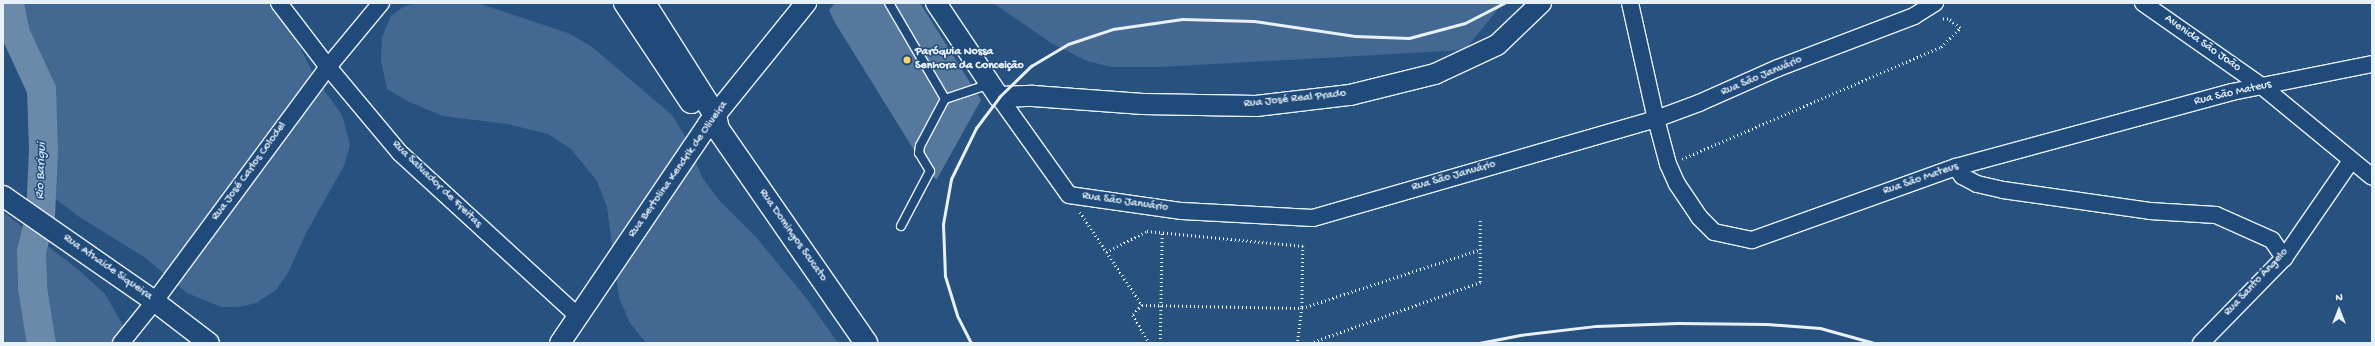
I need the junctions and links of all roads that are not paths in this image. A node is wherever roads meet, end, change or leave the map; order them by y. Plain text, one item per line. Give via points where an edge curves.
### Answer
1 (279, 3) edge
2 (380, 3) edge
3 (625, 3) edge
4 (644, 3) edge
5 (806, 3) edge
6 (889, 3) edge
7 (936, 3) edge
8 (1542, 3) edge
9 (1630, 3) edge
10 (1935, 3) edge
11 (2143, 3) edge
12 (2372, 64) edge
13 (328, 67) junction
14 (2263, 87) junction
15 (995, 91) junction
16 (945, 99) junction
17 (1656, 119) junction
18 (713, 123) junction
19 (2351, 161) junction
20 (1956, 167) junction
21 (2372, 177) edge
22 (3, 196) edge
23 (901, 226) dead end
24 (2284, 258) junction
25 (154, 302) junction
26 (578, 316) junction
27 (125, 338) edge
28 (209, 343) edge
29 (560, 343) edge
30 (866, 343) edge
31 (2201, 343) edge

1 - 13 street, Rua Salvador de Freitas
2 - 13 street, Rua José Carlos Colodel
3 - 18 main road, Rua Domingos Scucato via 673,77
4 - 18 main road, Rua Domingos Scucato
5 - 18 street, Rua Bertolina Kendrik de Oliveira
6 - 16 lane
7 - 15 street
8 - 15 street, Rua José Real Prado via 1498,45 1435,74 1350,95 1256,106 1143,104
9 - 17 street, Rua São Mateus
10 - 17 street, Rua São Januário via 1914,16 1778,68 1699,104
11 - 14 street, Avenida São João
12 - 14 street, Rua São Mateus
13 - 25 street, Rua José Carlos Colodel
13 - 26 street, Rua Salvador de Freitas via 400,153
14 - 19 street, Avenida São João
14 - 20 street, Rua São Mateus via 2232,92
15 - 16 lane
15 - 17 street, Rua São Januário via 1069,195 1182,211 1312,218
16 - 23 lane via 920,146 919,153 930,171
17 - 20 street, Rua São Mateus via 1668,164 1677,184 1699,217 1714,232 1752,240
18 - 26 street, Rua Bertolina Kendrik de Oliveira
18 - 30 main road, Rua Domingos Scucato
19 - 21 street, Avenida São João
19 - 24 street, Rua Santo Ângelo
20 - 24 street via 1962,176 1977,184 2002,190 2150,211 2216,215 2272,240
22 - 25 street, Rua Athaide Siqueira
24 - 31 street, Rua Santo Ângelo
25 - 27 street, Rua José Carlos Colodel
25 - 28 street, Rua Athaide Siqueira
26 - 29 street, Rua Bertolina Kendrik de Oliveira

